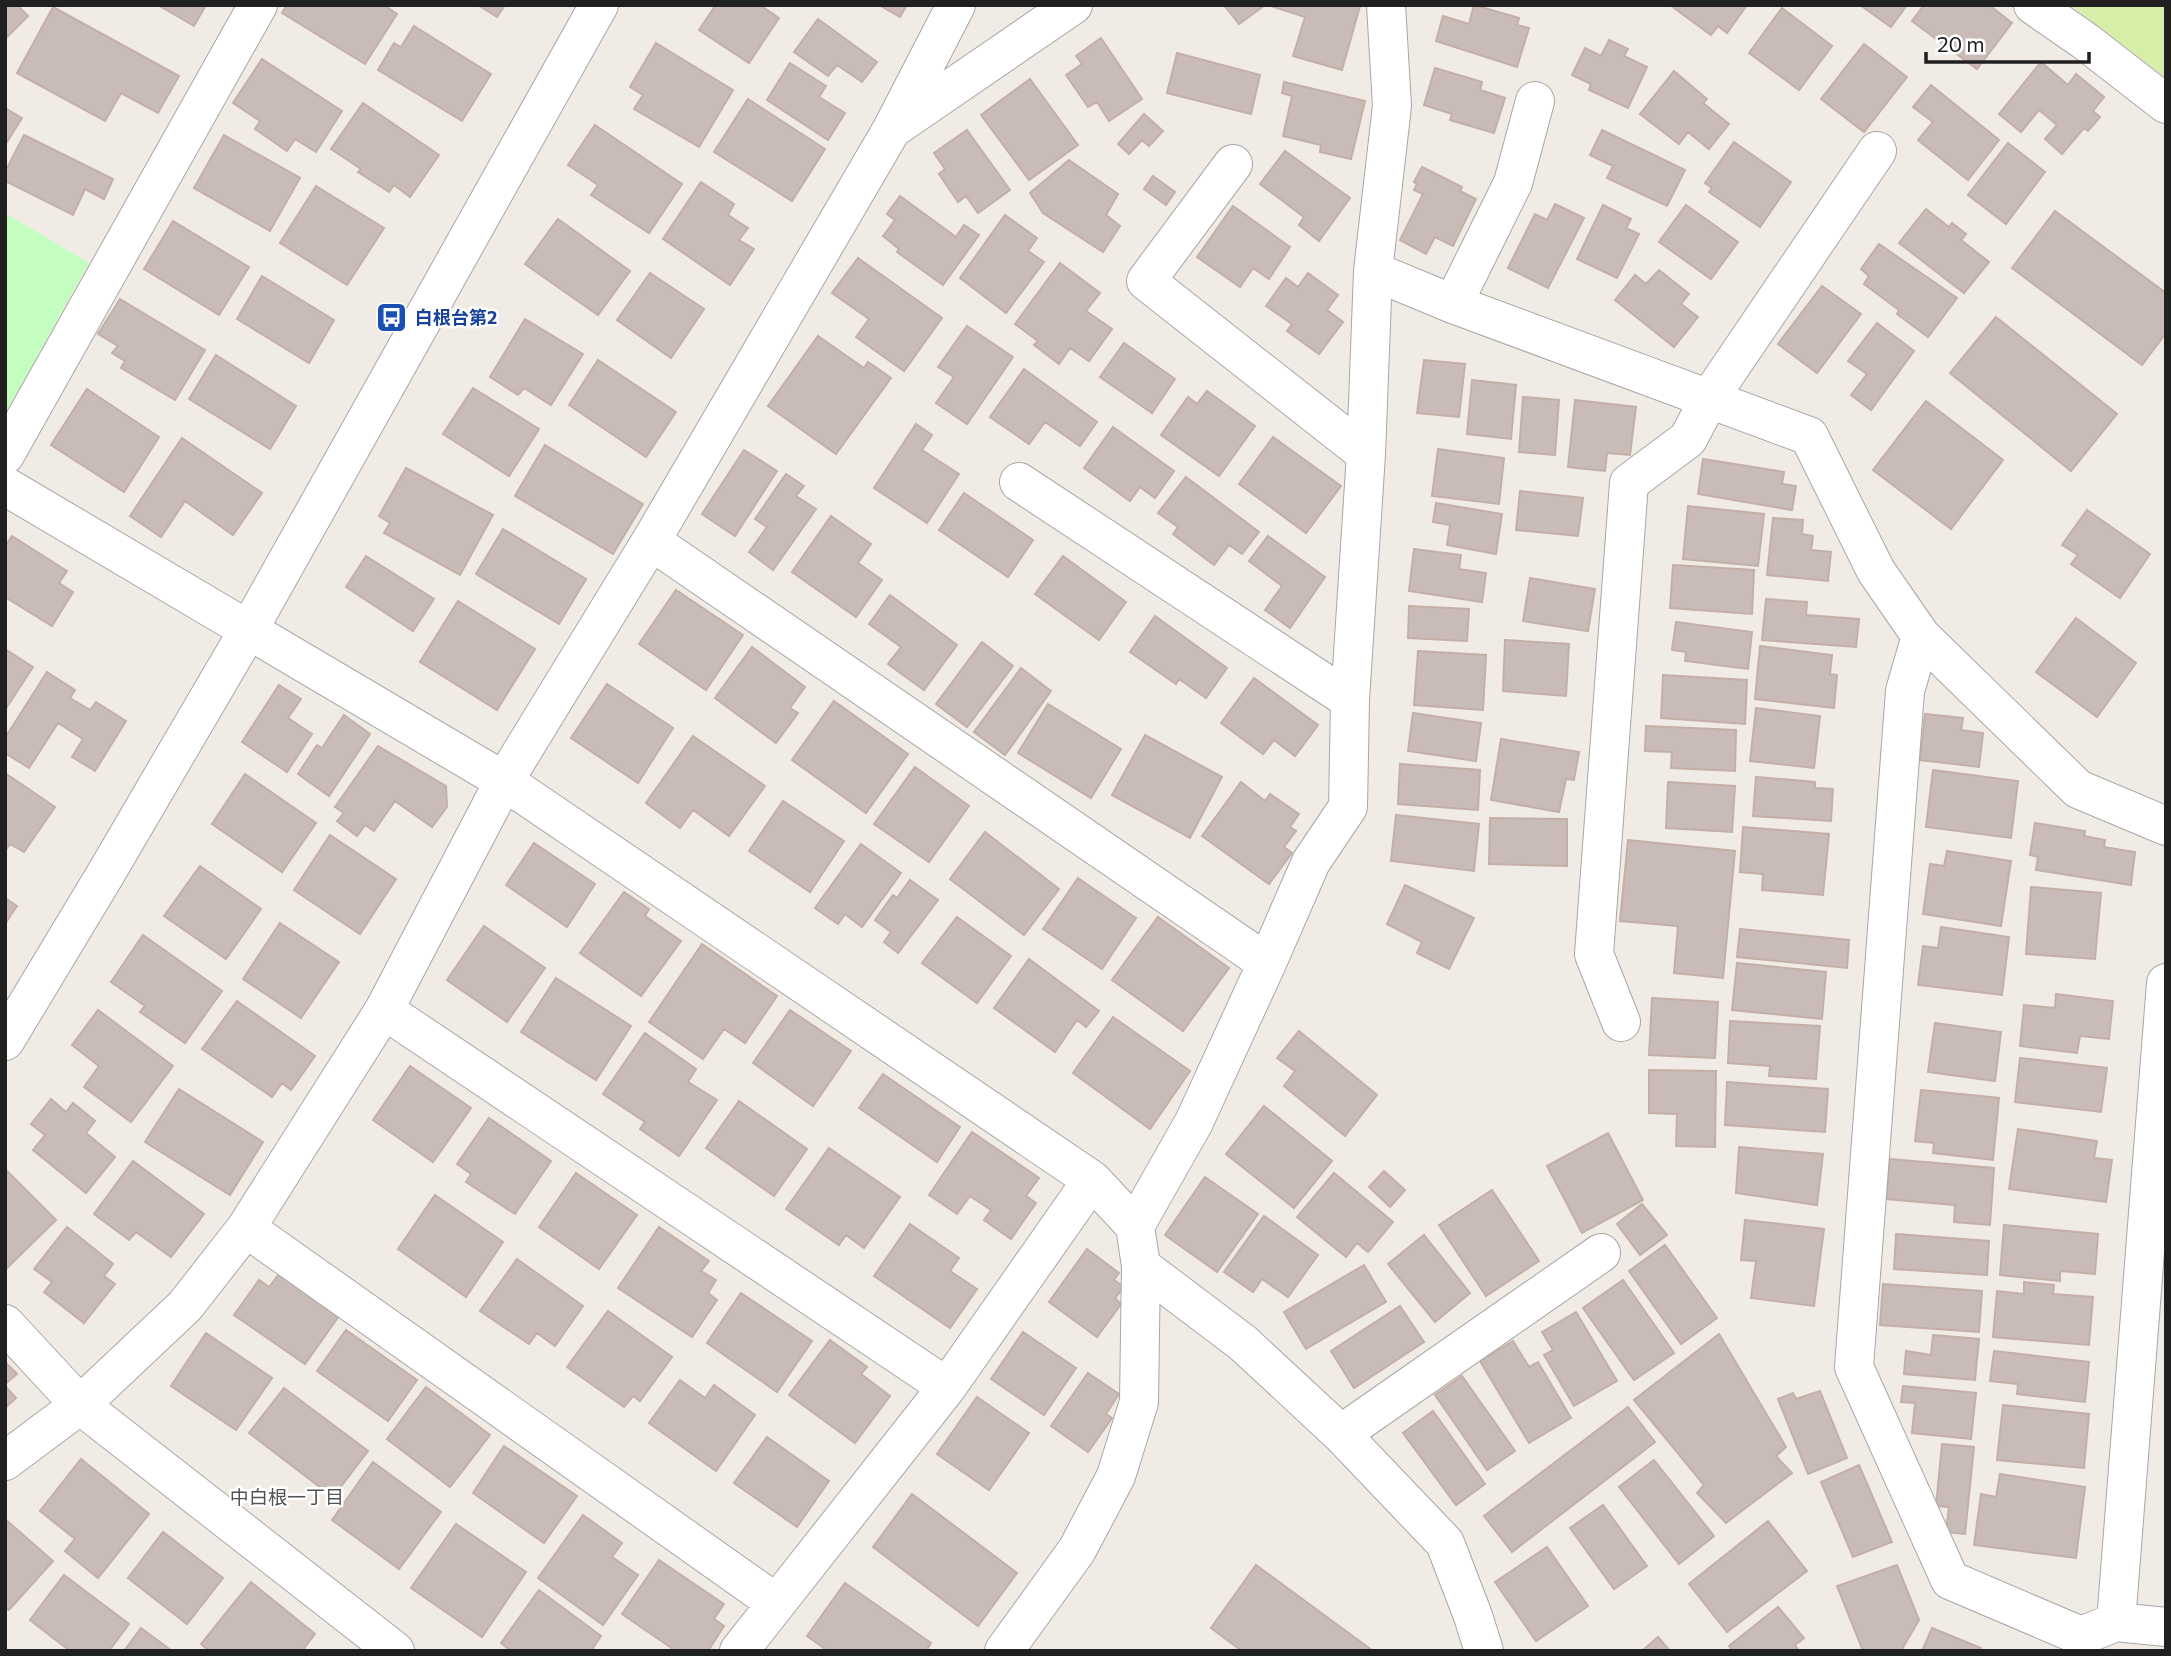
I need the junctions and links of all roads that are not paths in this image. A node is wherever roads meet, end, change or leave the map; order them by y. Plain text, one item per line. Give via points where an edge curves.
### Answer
1 (258, 5) edge
2 (599, 5) edge
3 (956, 5) edge
4 (1073, 5) edge
5 (1386, 5) edge
6 (2033, 5) edge
7 (1535, 101) dead end
8 (2166, 104) edge
9 (892, 129) junction
10 (1877, 151) dead end
11 (1233, 164) dead end
12 (1373, 271) junction
13 (1453, 304) junction
14 (1710, 397) junction
15 (1366, 454) junction
16 (5, 455) edge
17 (1018, 482) dead end
18 (5, 486) edge
19 (651, 541) junction
20 (249, 629) junction
21 (1921, 636) junction
22 (1350, 701) junction
23 (504, 781) junction
24 (2166, 826) edge
25 (1267, 963) junction
26 (2166, 983) edge
27 (384, 1010) junction
28 (1621, 1022) dead end
29 (5, 1041) edge
30 (1092, 1180) junction
31 (1135, 1226) junction
32 (246, 1228) junction
33 (1601, 1253) dead end
34 (1141, 1266) junction
35 (5, 1324) edge
36 (947, 1387) junction
37 (80, 1405) junction
38 (1341, 1434) junction
39 (5, 1461) edge
40 (776, 1603) junction
41 (2116, 1622) junction
42 (2166, 1627) edge
43 (395, 1651) edge
44 (739, 1651) edge
45 (1004, 1651) edge
46 (1484, 1651) edge

1 - 16 street
2 - 20 street
3 - 9 street
4 - 9 street
5 - 12 street via 1392,106
6 - 8 street
7 - 13 street via 1513,183
9 - 19 street
10 - 14 street
11 - 15 street via 1146,281
12 - 13 street
12 - 15 street
13 - 14 street
14 - 21 street via 1809,436 1876,571
14 - 28 street via 1688,439 1629,483 1594,954
15 - 22 street
17 - 22 street
18 - 20 street
19 - 23 street
19 - 25 street
20 - 23 street
20 - 29 street
21 - 24 street via 2078,789
21 - 41 street via 1905,691 1854,1367 1950,1580 2081,1636
22 - 25 street via 1348,807 1311,862
23 - 27 street
23 - 30 street
25 - 31 street via 1194,1122
26 - 41 street
27 - 32 street
27 - 36 street
30 - 31 street
30 - 36 street
31 - 34 street
32 - 37 street via 185,1306
32 - 40 street
33 - 38 street
34 - 38 street via 1243,1343
34 - 45 street via 1139,1402 1116,1476 1077,1550
35 - 37 street
36 - 40 street
37 - 39 street
37 - 43 street
38 - 46 street via 1446,1543
40 - 44 street
41 - 42 street

